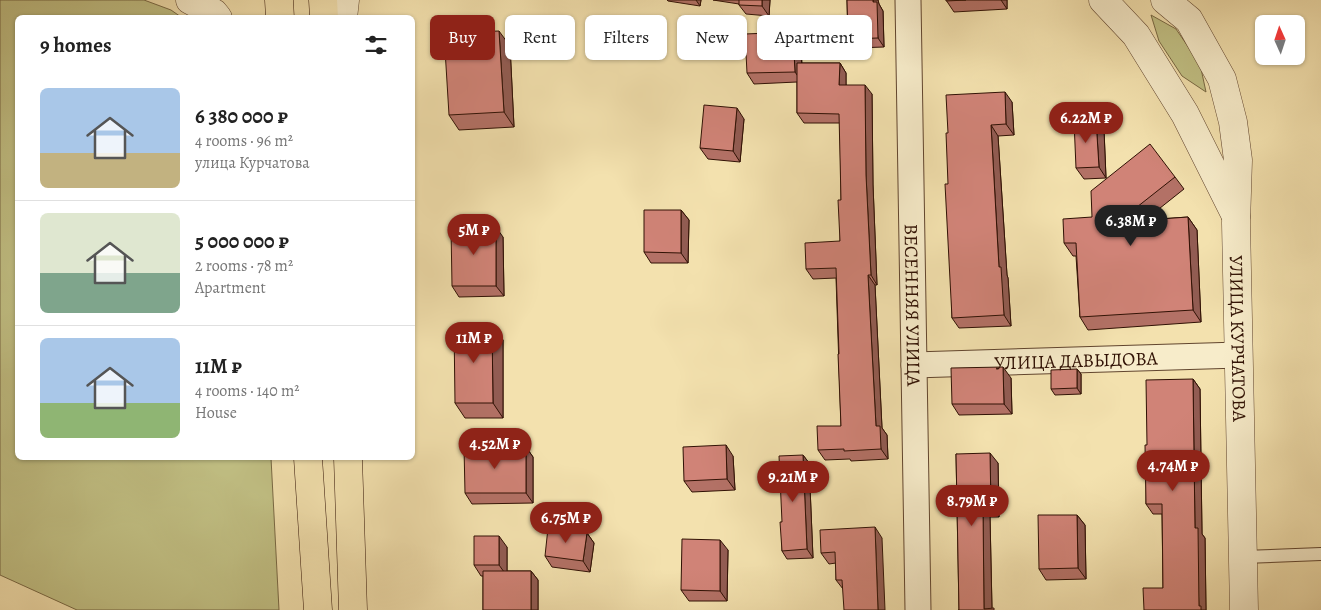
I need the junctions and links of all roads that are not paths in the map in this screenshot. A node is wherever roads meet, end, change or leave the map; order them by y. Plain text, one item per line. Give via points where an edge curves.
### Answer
1 (190, 0) edge
2 (279, 0) edge
3 (323, 0) edge
4 (344, 0) edge
5 (908, 0) edge
6 (1103, 0) edge
7 (1165, 0) edge
8 (216, 15) edge
9 (280, 15) edge
10 (324, 15) edge
11 (343, 15) edge
12 (1236, 217) junction
13 (1239, 355) junction
14 (914, 365) junction
15 (308, 460) edge
16 (348, 460) edge
17 (1321, 554) edge
18 (1243, 556) junction
19 (318, 610) edge
20 (353, 610) edge
21 (918, 610) edge
22 (1244, 610) edge

1 - 8 street
2 - 9 main road
3 - 10 main road
4 - 11 street
5 - 14 street, ВЕСЕННЯЯ УЛИЦА
6 - 12 street, УЛИЦА КУРЧАТОВА via 1136,35 1185,114
7 - 12 street, УЛИЦА КУРЧАТОВА via 1189,20 1222,79 1238,160
12 - 13 street, УЛИЦА КУРЧАТОВА
13 - 14 street, УЛИЦА ДАВЫДОВА
13 - 18 street, УЛИЦА КУРЧАТОВА
14 - 21 street, ВЕСЕННЯЯ УЛИЦА
15 - 19 main road
16 - 20 main road
17 - 18 lane
18 - 22 street, УЛИЦА КУРЧАТОВА

